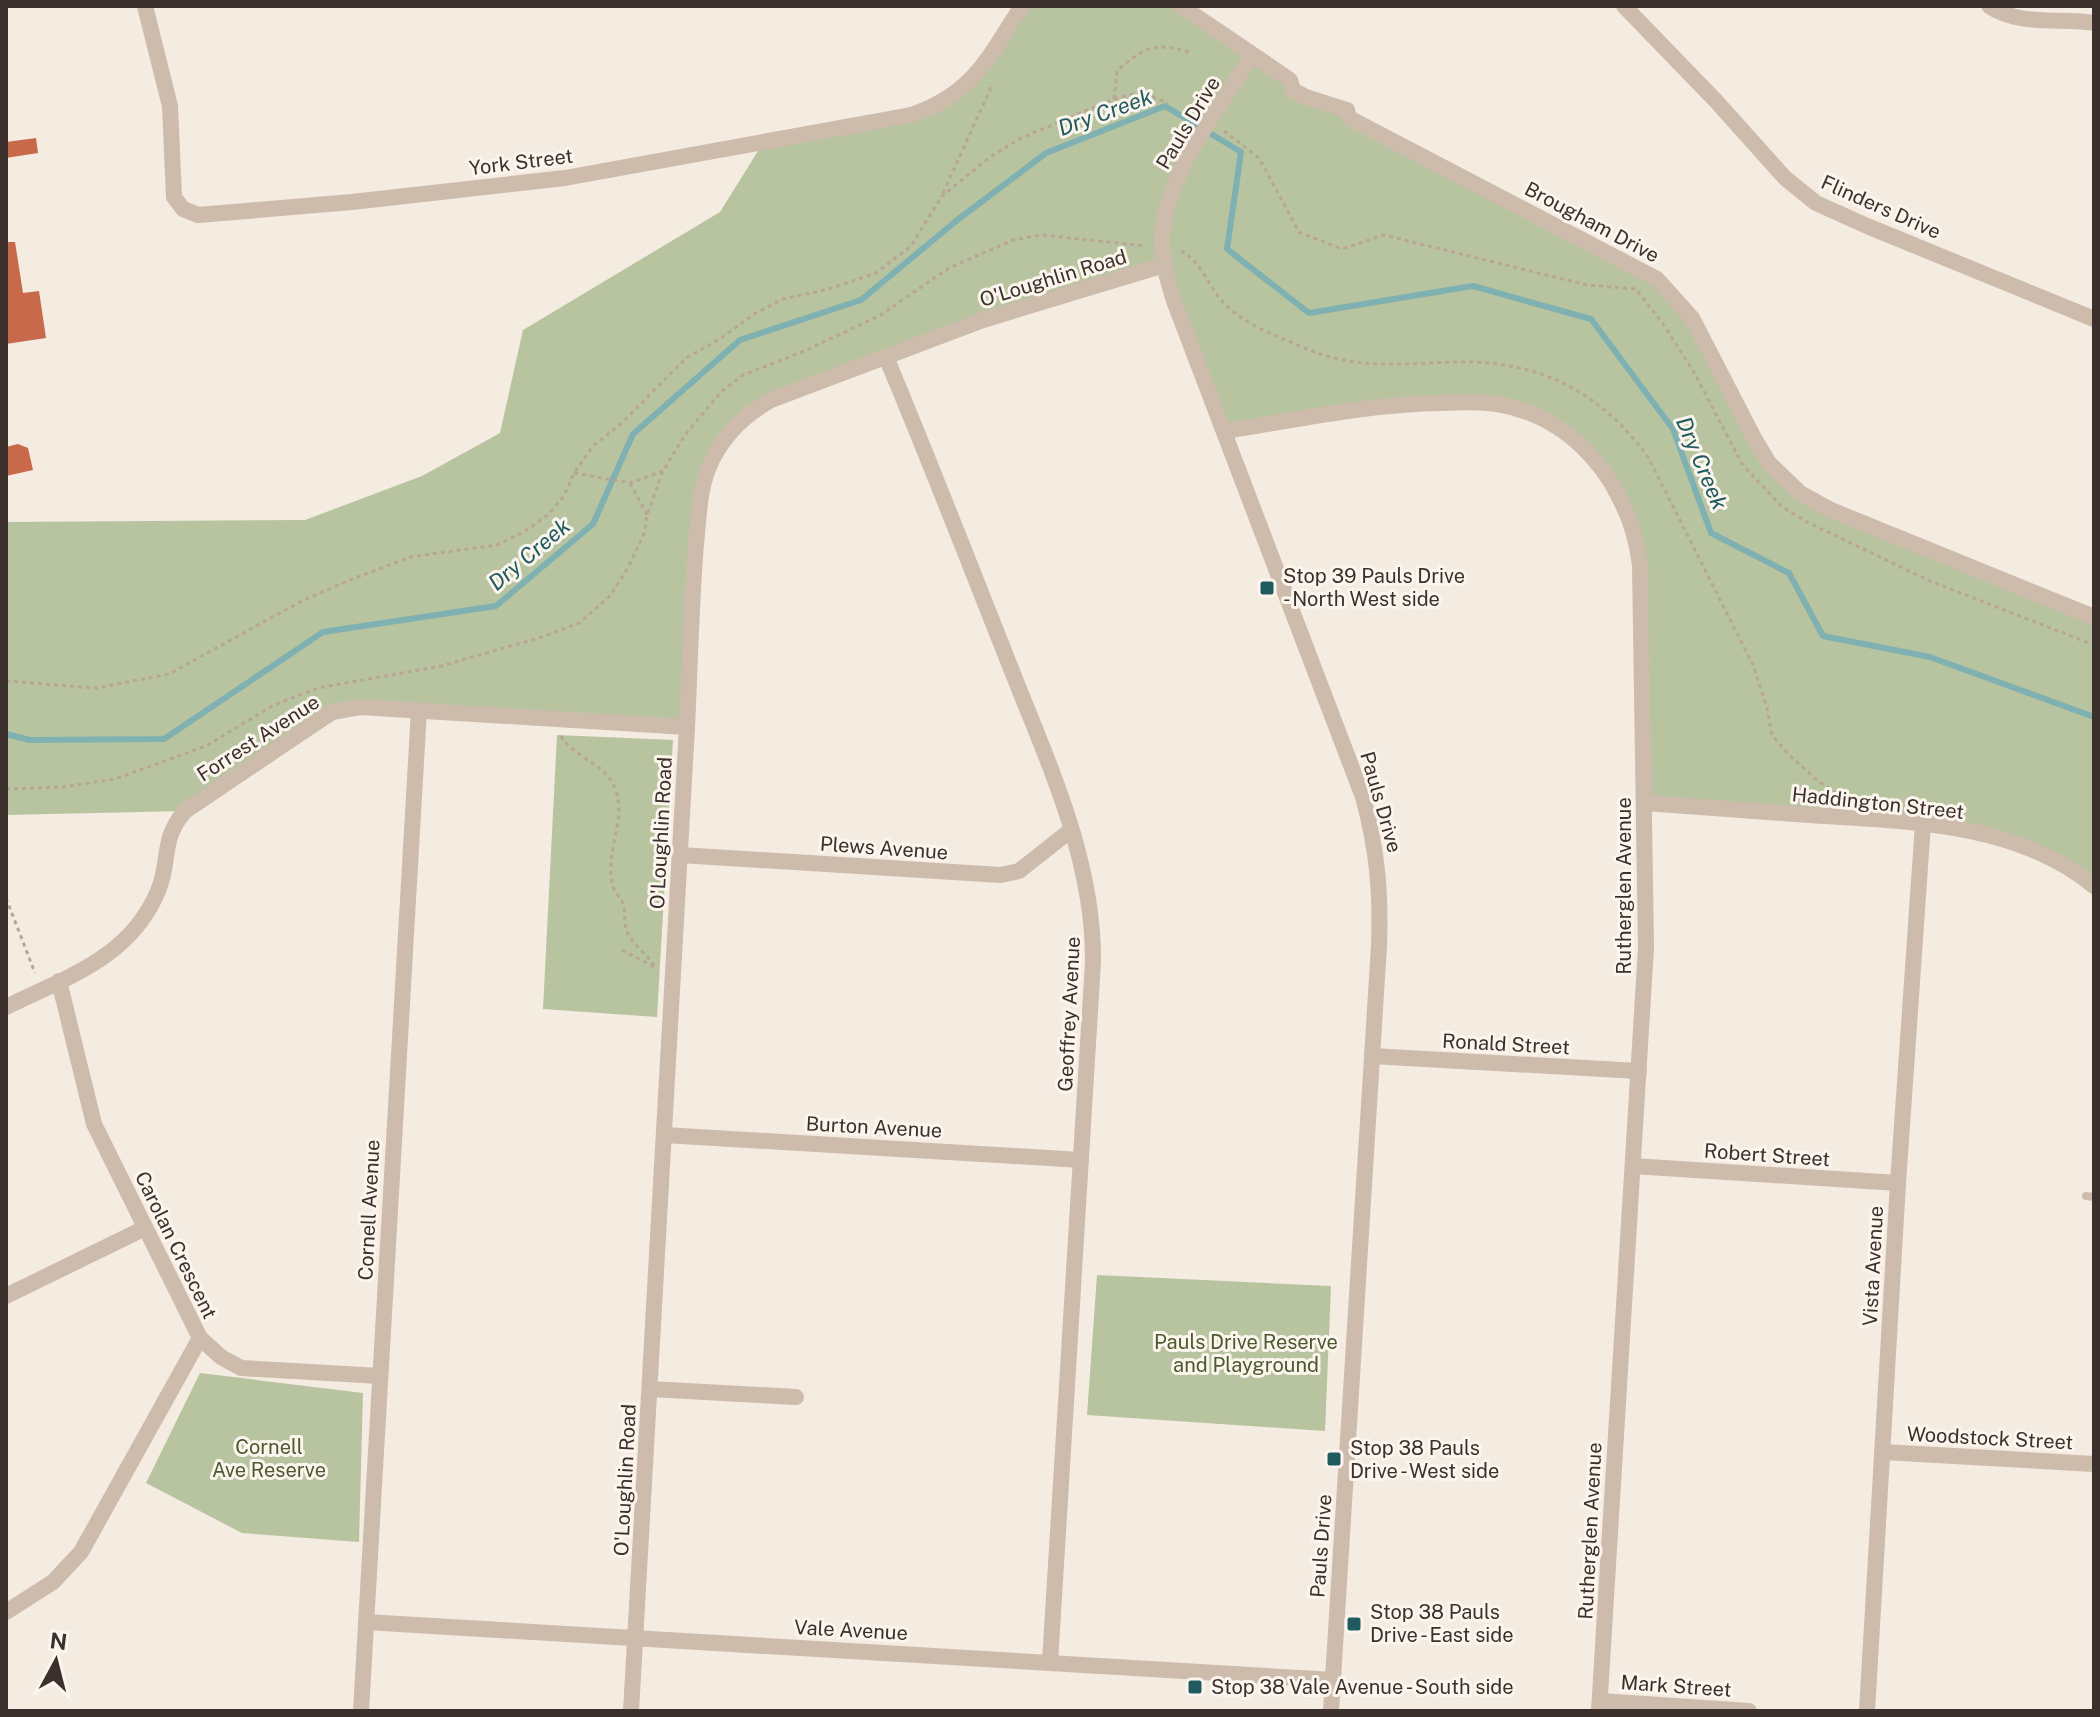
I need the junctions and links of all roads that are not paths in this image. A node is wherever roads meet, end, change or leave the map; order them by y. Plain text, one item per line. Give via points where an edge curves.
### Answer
1 (145, 6) edge
2 (1022, 6) edge
3 (1181, 6) edge
4 (1624, 6) edge
5 (1989, 6) edge
6 (2094, 23) edge
7 (1252, 55) junction
8 (1163, 257) junction
9 (2094, 319) edge
10 (886, 357) junction
11 (1225, 431) junction
12 (2094, 617) edge
13 (419, 710) junction
14 (687, 727) junction
15 (1645, 803) junction
16 (1923, 824) junction
17 (1071, 830) junction
18 (680, 855) junction
19 (2094, 886) edge
20 (59, 981) junction
21 (6, 1007) edge
22 (1372, 1056) junction
23 (1639, 1071) junction
24 (665, 1135) junction
25 (1081, 1160) junction
26 (1633, 1166) junction
27 (1898, 1183) junction
28 (145, 1228) junction
29 (6, 1296) edge
30 (200, 1338) junction
31 (380, 1376) junction
32 (650, 1389) junction
33 (796, 1397) dead end
34 (1883, 1452) junction
35 (2094, 1464) edge
36 (6, 1612) edge
37 (366, 1622) junction
38 (636, 1638) junction
39 (1050, 1662) junction
40 (1333, 1680) junction
41 (1600, 1706) edge
42 (361, 1711) edge
43 (631, 1711) edge
44 (1331, 1711) edge
45 (1749, 1711) edge
46 (1867, 1711) edge

1 - 2 street, York Street via 170,106 174,197 183,209 198,215 565,178 911,115 933,108 971,81
3 - 7 street, Brougham Drive
4 - 9 street, Flinders Drive via 1785,178 1816,203
5 - 6 street via 2013,17
7 - 8 street, Pauls Drive via 1178,177 1167,206
7 - 12 street, Brougham Drive via 1290,80 1303,96 1347,110 1349,118 1657,279 1692,318 1763,454 1800,493
8 - 10 street, O'Loughlin Road
8 - 11 street, Pauls Drive via 1174,301
10 - 14 street, O'Loughlin Road via 762,405 729,433 711,461 697,534
10 - 17 street, Geoffrey Avenue
11 - 15 street, Rutherglen Avenue via 1389,406 1481,402 1539,418 1586,450 1616,488 1637,542
11 - 22 street, Pauls Drive via 1373,835 1381,906
13 - 14 street, Forrest Avenue
13 - 20 street, Forrest Avenue via 360,707 332,712 194,804 172,828 159,889 138,927 116,950
13 - 31 street, Cornell Avenue
14 - 18 street, O'Loughlin Road
15 - 16 street, Haddington Street
15 - 23 street, Rutherglen Avenue via 1646,948
16 - 19 street, Haddington Street via 2012,843 2069,868
16 - 27 street, Vista Avenue
17 - 18 street, Plews Avenue via 1019,871 1001,875
17 - 25 street, Geoffrey Avenue via 1087,886 1093,934
18 - 24 street, O'Loughlin Road
20 - 21 street, Forrest Avenue
20 - 28 street, Carolan Crescent via 94,1124
22 - 23 street, Ronald Street
22 - 40 street, Pauls Drive
23 - 26 street, Rutherglen Avenue
24 - 25 street, Burton Avenue
24 - 32 street, O'Loughlin Road
25 - 39 street, Geoffrey Avenue
26 - 27 street, Robert Street
26 - 41 street, Rutherglen Avenue
27 - 34 street, Vista Avenue
28 - 29 street
28 - 30 street, Carolan Crescent
30 - 31 street via 241,1368
30 - 36 street, Carolan Crescent via 81,1552 53,1582
31 - 37 street, Cornell Avenue
32 - 33 street
32 - 38 street, O'Loughlin Road
34 - 35 street, Woodstock Street
34 - 46 street, Vista Avenue
37 - 38 street, Vale Avenue
37 - 42 street, Cornell Avenue
38 - 39 street, Vale Avenue
38 - 43 street, O'Loughlin Road
39 - 40 street, Vale Avenue
40 - 44 street, Pauls Drive
41 - 45 street, Mark Street

